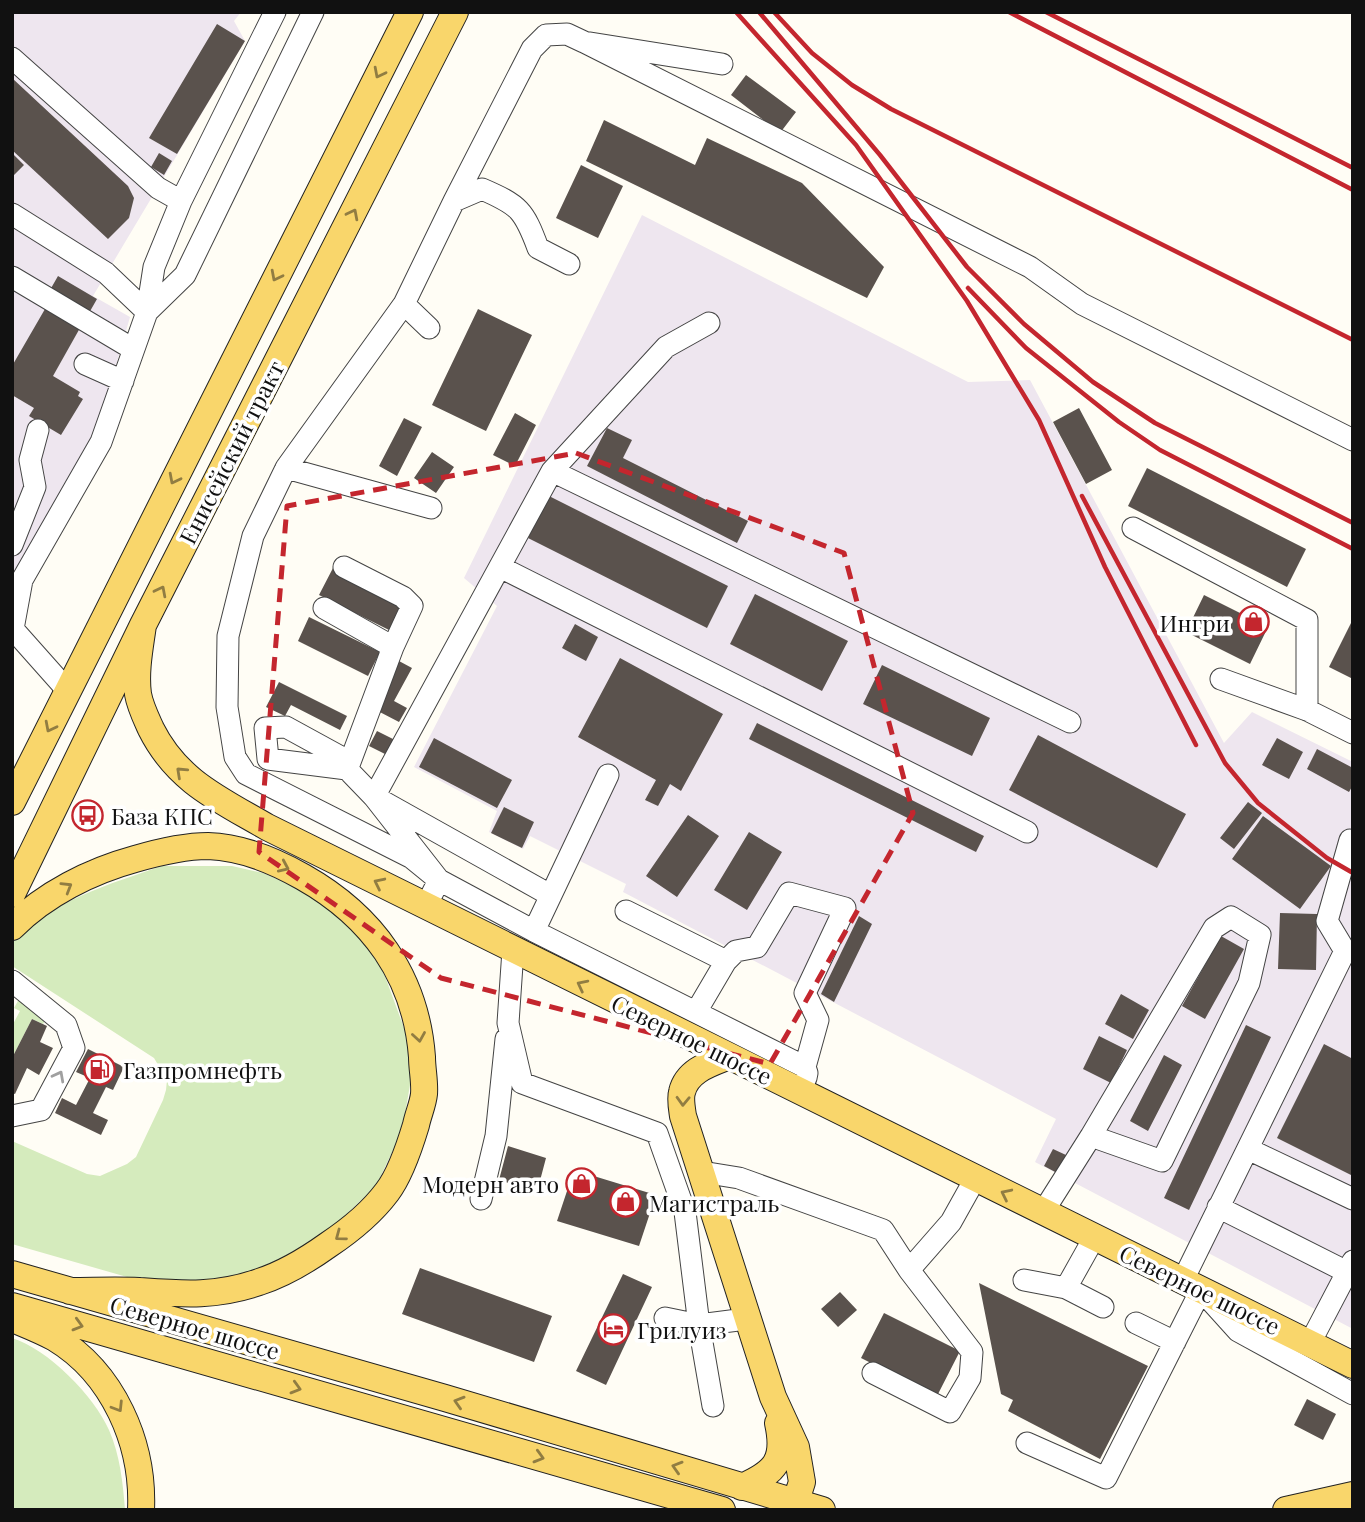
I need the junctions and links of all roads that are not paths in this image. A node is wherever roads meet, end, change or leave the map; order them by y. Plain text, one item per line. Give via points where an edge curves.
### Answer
1 (275, 12) edge
2 (313, 12) edge
3 (410, 12) edge
4 (455, 12) edge
5 (584, 41) junction
6 (12, 58) edge
7 (722, 64) dead end
8 (181, 201) junction
9 (454, 201) junction
10 (12, 214) edge
11 (569, 264) dead end
12 (12, 277) edge
13 (404, 304) junction
14 (147, 312) junction
15 (709, 323) dead end
16 (429, 328) dead end
17 (133, 349) junction
18 (85, 364) dead end
19 (122, 381) junction
20 (38, 430) dead end
21 (1353, 440) edge
22 (286, 468) junction
23 (552, 471) junction
24 (431, 508) dead end
25 (1133, 528) dead end
26 (12, 545) edge
27 (500, 566) junction
28 (344, 567) dead end
29 (324, 608) dead end
30 (143, 625) junction
31 (13, 629) edge
32 (393, 647) junction
33 (1221, 679) dead end
34 (68, 691) junction
35 (1307, 710) junction
36 (1070, 722) dead end
37 (1353, 733) edge
38 (608, 775) dead end
39 (374, 797) junction
40 (12, 802) edge
41 (1027, 831) dead end
42 (1353, 841) edge
43 (439, 880) junction
44 (12, 894) edge
45 (550, 895) junction
46 (426, 906) junction
47 (626, 911) dead end
48 (12, 927) edge
49 (534, 931) junction
50 (513, 950) junction
51 (726, 961) junction
52 (14, 987) edge
53 (696, 1012) junction
54 (508, 1023) junction
55 (727, 1057) junction
56 (804, 1067) junction
57 (802, 1094) junction
58 (12, 1116) edge
59 (1091, 1136) junction
60 (1248, 1149) junction
61 (702, 1172) junction
62 (975, 1179) junction
63 (481, 1199) dead end
64 (1353, 1199) edge
65 (1218, 1207) junction
66 (1043, 1212) junction
67 (1094, 1238) junction
68 (909, 1270) junction
69 (12, 1274) edge
70 (1349, 1274) edge
71 (1024, 1280) dead end
72 (1192, 1285) junction
73 (1066, 1288) junction
74 (70, 1291) junction
75 (12, 1306) edge
76 (1103, 1307) dead end
77 (665, 1318) dead end
78 (12, 1319) edge
79 (746, 1319) junction
80 (1136, 1323) dead end
81 (699, 1325) junction
82 (1175, 1342) junction
83 (1310, 1343) junction
84 (1353, 1365) edge
85 (873, 1373) dead end
86 (1353, 1395) edge
87 (773, 1397) junction
88 (713, 1406) dead end
89 (1027, 1443) dead end
90 (742, 1487) junction
91 (1353, 1495) edge
92 (794, 1506) edge
93 (141, 1510) edge
94 (722, 1510) edge
95 (822, 1510) edge
96 (1286, 1510) edge

1 - 8 street
2 - 14 street via 185,275
3 -> 34 main road, Енисейский тракт
30 -> 4 main road, Енисейский тракт
5 - 7 street
5 - 9 street via 568,34 546,35 532,49
5 - 21 street via 1030,267 1082,304
6 - 8 street via 158,188
8 - 14 street via 154,267
9 - 11 street via 482,188 510,201 527,218 538,248
9 - 13 street
10 - 14 street via 106,273
12 - 17 street
13 - 16 street
13 - 22 street
14 - 17 street
15 - 23 street via 666,347
17 - 19 street
18 - 19 street
19 - 31 street via 101,442 22,580
20 - 26 street via 30,460 35,487
22 - 24 street
22 - 43 street via 253,536 229,636 227,707 235,757 246,774 412,858
23 - 27 street
23 - 36 street
25 - 35 street via 1307,620
27 - 39 street
27 - 41 street
28 - 32 street via 412,606
29 - 32 street
30 - 44 main road, Енисейский тракт
46 -> 30 main road, Северное шоссе via 267,827 200,789 176,767 163,751 138,696
31 - 34 street
32 - 39 street via 348,766
33 - 35 street
34 -> 40 main road, Енисейский тракт
35 - 37 street
38 - 45 street
39 - 43 street
39 - 45 street
42 - 60 street via 1327,921 1345,951
43 - 46 street
43 - 49 street
45 - 49 street
46 - 50 main road, Северное шоссе
47 - 51 street
48 -> 74 main road via 29,910 113,865 168,849 209,846 249,853 285,866 328,891 358,916 389,953 408,991 420,1036 424,1093 410,1147 388,1192 346,1233 303,1262 259,1282 209,1294
49 - 53 street
50 - 54 street
55 -> 50 main road, Северное шоссе
51 - 53 street
51 - 56 street via 736,951 757,947 789,893 845,908 805,993 818,1020
58 -> 52 street via 41,1110 74,1048 66,1024
53 - 56 street
54 - 63 street via 496,1136
54 - 81 street via 522,1083 657,1133 685,1212
55 - 57 main road, Северное шоссе
55 -> 61 main road via 701,1067 682,1091 683,1116
56 - 57 street
57 - 62 main road, Северное шоссе
59 - 59 street via 1214,928 1231,917 1260,935 1249,983 1162,1161
59 - 66 street
60 - 64 street
60 - 65 street
61 - 68 street via 739,1178 883,1230
61 - 79 main road
66 -> 62 main road, Северное шоссе
62 - 68 street via 951,1222
65 - 70 street
65 - 72 street
66 - 67 main road, Северное шоссе
67 - 72 main road, Северное шоссе
67 - 73 street
68 - 85 street via 972,1352 970,1378 950,1412
69 - 74 main road, Северное шоссе
70 - 83 street
71 - 73 street
72 - 82 street
72 - 83 main road, Северное шоссе
72 - 86 street via 1238,1331
73 - 76 street
90 -> 74 main road, Северное шоссе
75 -> 94 main road, Северное шоссе
77 - 81 street
78 -> 93 main road via 55,1338 84,1361 106,1387 125,1417 139,1466
79 - 81 street
79 - 87 main road
80 - 82 street
81 - 88 street
82 - 89 street via 1106,1478
83 - 84 main road, Северное шоссе
87 - 90 main road via 781,1455 772,1470
87 - 92 main road via 796,1447 802,1482
90 - 92 main road, Северное шоссе
91 - 96 main road
92 - 95 main road, Северное шоссе

